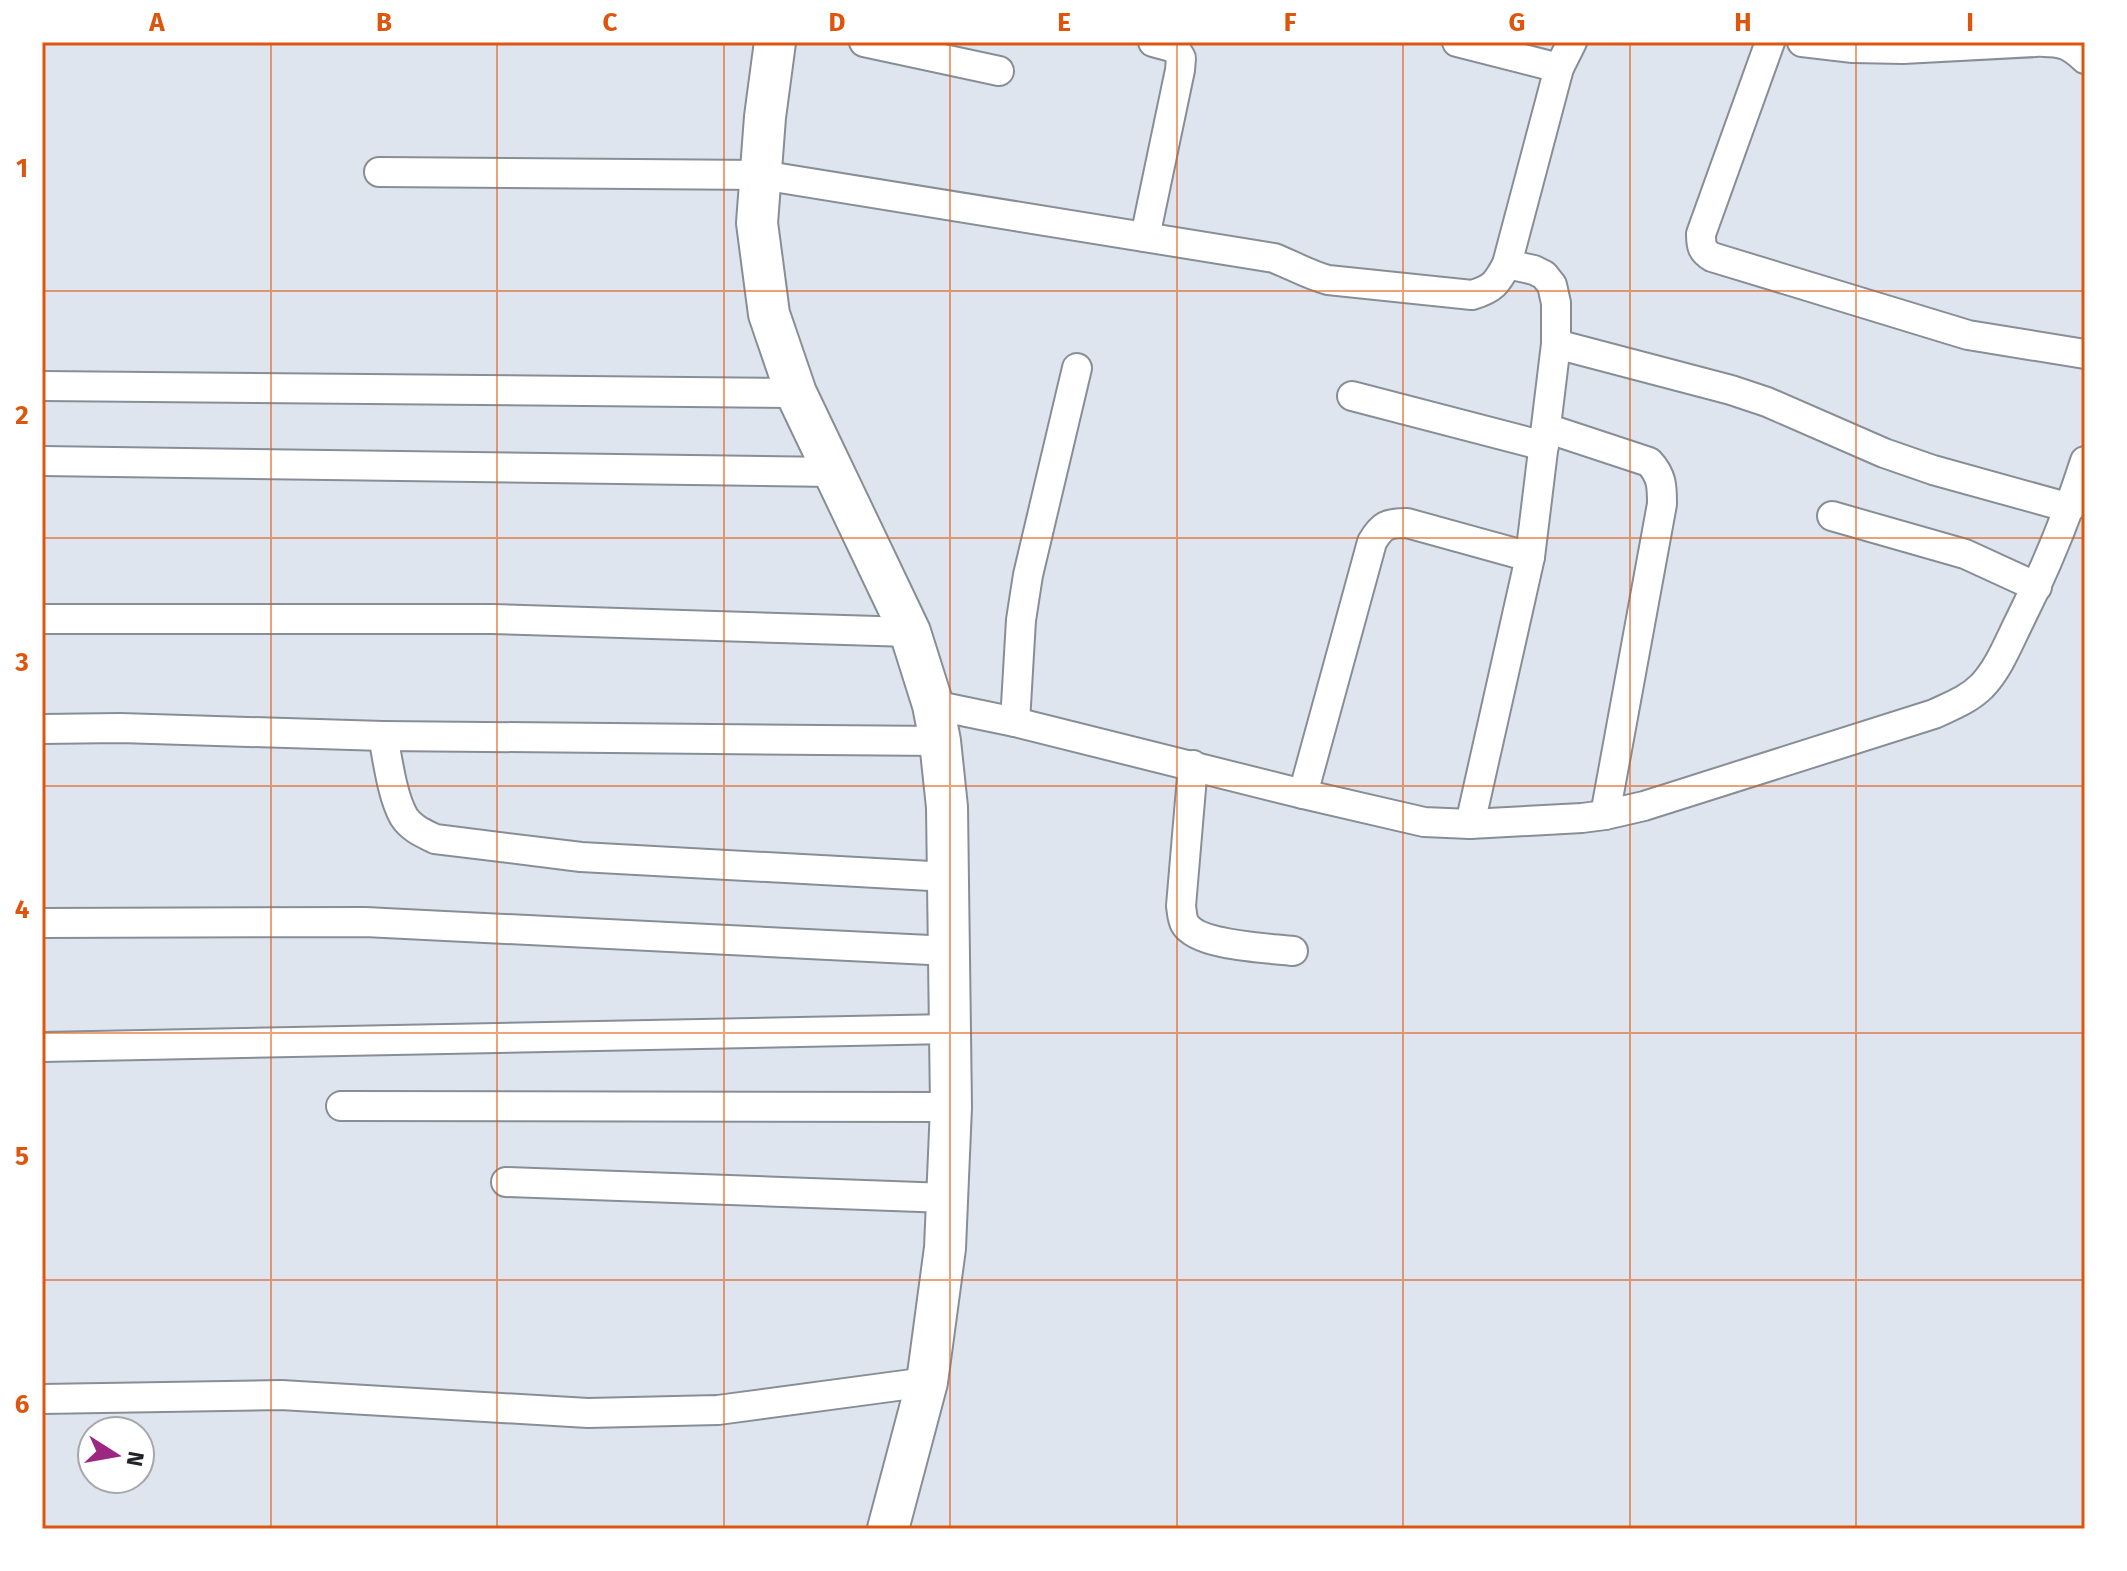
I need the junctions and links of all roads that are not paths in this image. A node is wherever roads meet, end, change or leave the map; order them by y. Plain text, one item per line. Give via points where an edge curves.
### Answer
1 (775, 42) edge
2 (864, 42) edge
3 (1153, 42) edge
4 (1457, 42) edge
5 (1572, 42) edge
6 (1770, 42) edge
7 (1802, 42) edge
8 (2036, 42) edge
9 (2043, 42) edge
10 (2085, 59) edge
11 (1559, 68) junction
12 (999, 71) dead end
13 (379, 172) dead end
14 (761, 175) junction
15 (1145, 237) junction
16 (1507, 264) junction
17 (1556, 344) junction
18 (2085, 354) edge
19 (1077, 368) dead end
20 (42, 386) edge
21 (796, 393) junction
22 (1352, 396) dead end
23 (1545, 437) junction
24 (42, 461) edge
25 (2085, 461) edge
26 (834, 472) junction
27 (2070, 508) junction
28 (1832, 516) dead end
29 (1530, 557) junction
30 (2037, 587) junction
31 (42, 619) edge
32 (910, 632) junction
33 (1015, 722) junction
34 (936, 723) junction
35 (42, 729) edge
36 (383, 736) junction
37 (1193, 765) junction
38 (1303, 794) junction
39 (1605, 815) junction
40 (1470, 824) junction
41 (949, 877) junction
42 (42, 923) edge
43 (950, 951) junction
44 (1293, 951) dead end
45 (950, 1029) junction
46 (42, 1047) edge
47 (341, 1106) dead end
48 (951, 1107) junction
49 (506, 1182) dead end
50 (947, 1198) junction
51 (927, 1382) junction
52 (42, 1399) edge
53 (888, 1529) edge

1 - 14 street
2 - 12 street
3 - 15 street via 1175,48 1181,58
4 - 11 street
5 - 11 street
6 - 18 street via 1701,234 1703,251 1968,335
7 - 8 street via 1903,49
9 - 10 street via 2072,46
11 - 16 street
13 - 14 street
14 - 15 street
14 - 21 street via 757,223 769,314
15 - 16 street via 1274,258 1328,280 1472,295 1498,282
16 - 17 street via 1534,270 1552,285
17 - 23 street
17 - 27 street via 1731,390 1933,470
19 - 33 street via 1026,590
20 - 21 street
21 - 26 street
22 - 23 street
23 - 29 street
23 - 39 street via 1649,462 1662,481
24 - 26 street
25 - 27 street
26 - 32 street
27 - 30 street
28 - 30 street via 1965,554
29 - 38 street via 1407,523 1379,529
29 - 40 street
30 - 39 street via 1998,665 1965,700
31 - 32 street via 492,619
32 - 34 street
33 - 34 street
33 - 37 street
34 - 36 street
34 - 41 street
35 - 36 street
36 - 41 street via 405,818 435,839 581,857
37 - 38 street
37 - 44 street via 1184,922 1207,939
38 - 40 street via 1424,822
39 - 40 street
41 - 43 street
42 - 43 street via 365,922
43 - 45 street
45 - 46 street
45 - 48 street
47 - 48 street
48 - 50 street
49 - 50 street
50 - 51 street
51 - 52 street via 718,1410 588,1413 281,1395
51 - 53 street

